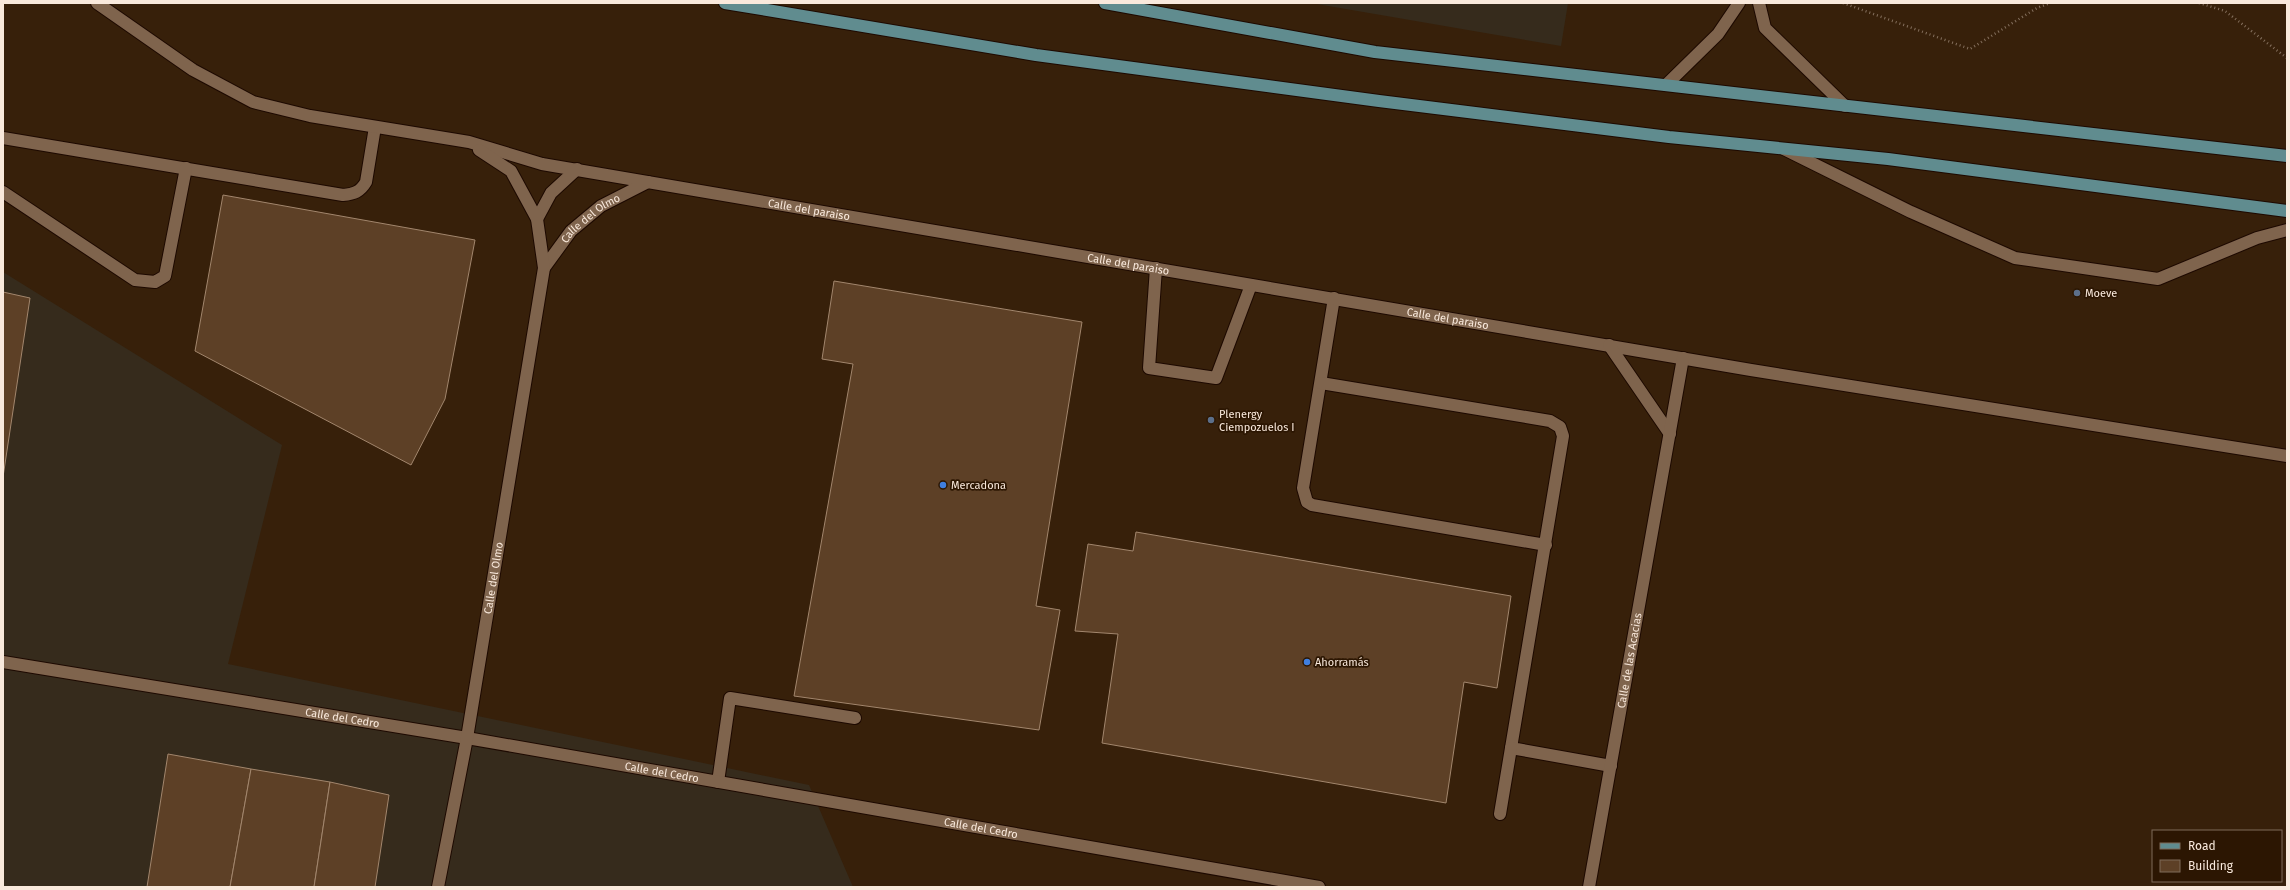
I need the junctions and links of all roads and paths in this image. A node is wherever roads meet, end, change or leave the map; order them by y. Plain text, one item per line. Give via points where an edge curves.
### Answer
1 (97, 3) edge
2 (725, 3) edge
3 (1105, 3) edge
4 (1739, 3) edge
5 (1760, 3) edge
6 (1843, 3) edge
7 (2050, 3) edge
8 (2199, 3) edge
9 (2287, 58) edge
10 (1666, 85) junction
11 (1845, 106) junction
12 (375, 127) junction
13 (3, 138) edge
14 (469, 142) junction
15 (1783, 148) junction
16 (2287, 156) edge
17 (186, 168) junction
18 (576, 169) junction
19 (648, 182) junction
20 (3, 192) edge
21 (2287, 211) edge
22 (537, 219) junction
23 (2287, 230) edge
24 (544, 268) junction
25 (1156, 268) junction
26 (1251, 284) junction
27 (1334, 298) junction
28 (1609, 345) junction
29 (1683, 358) junction
30 (1321, 383) junction
31 (1670, 434) junction
32 (2287, 456) edge
33 (1546, 545) junction
34 (3, 662) edge
35 (855, 718) dead end
36 (467, 738) junction
37 (1512, 748) junction
38 (1610, 766) junction
39 (718, 782) junction
40 (1500, 814) dead end
41 (438, 887) edge
42 (1319, 887) edge
43 (1589, 887) edge

1 - 12 street, Calle del paraiso via 193,70 253,102 310,116
2 - 15 main road via 1036,55 1379,101 1661,136
3 - 10 main road via 1375,52
4 - 10 street via 1718,34
5 - 11 street via 1765,28
6 - 7 path via 1970,49 2037,8
8 - 9 path via 2225,11
10 - 11 main road
11 - 16 main road
12 - 14 street, Calle del paraiso
12 - 17 street via 366,182 362,190 353,194 343,195
13 - 17 street
14 - 18 street, Calle del paraiso via 542,164
14 - 22 street, Calle del Olmo via 511,171
15 - 21 main road via 1888,159
15 - 23 street via 1911,212 2015,258 2158,278 2257,238
17 - 20 street via 165,276 155,282 135,280
18 - 19 street, Calle del paraiso
18 - 22 street via 551,193
19 - 24 street, Calle del Olmo via 601,206 571,231
19 - 25 street, Calle del paraiso
22 - 24 street, Calle del Olmo
24 - 36 street, Calle del Olmo
25 - 26 street, Calle del paraiso
25 - 26 street via 1149,368 1216,378
26 - 27 street, Calle del paraiso
27 - 28 street, Calle del paraiso
27 - 30 street
28 - 29 street, Calle del paraiso
28 - 31 street
29 - 31 street, Calle de las Acacias
29 - 32 street, Calle del paraiso
30 - 33 street via 1550,421 1560,427 1563,436
30 - 33 street via 1303,488 1307,502 1312,505
31 - 38 street, Calle de las Acacias
33 - 37 street
34 - 36 street, Calle del Cedro
35 - 39 street via 730,698
36 - 39 street, Calle del Cedro
36 - 41 street, Calle del Olmo
37 - 38 street
37 - 40 street
38 - 43 street, Calle de las Acacias
39 - 42 street, Calle del Cedro

